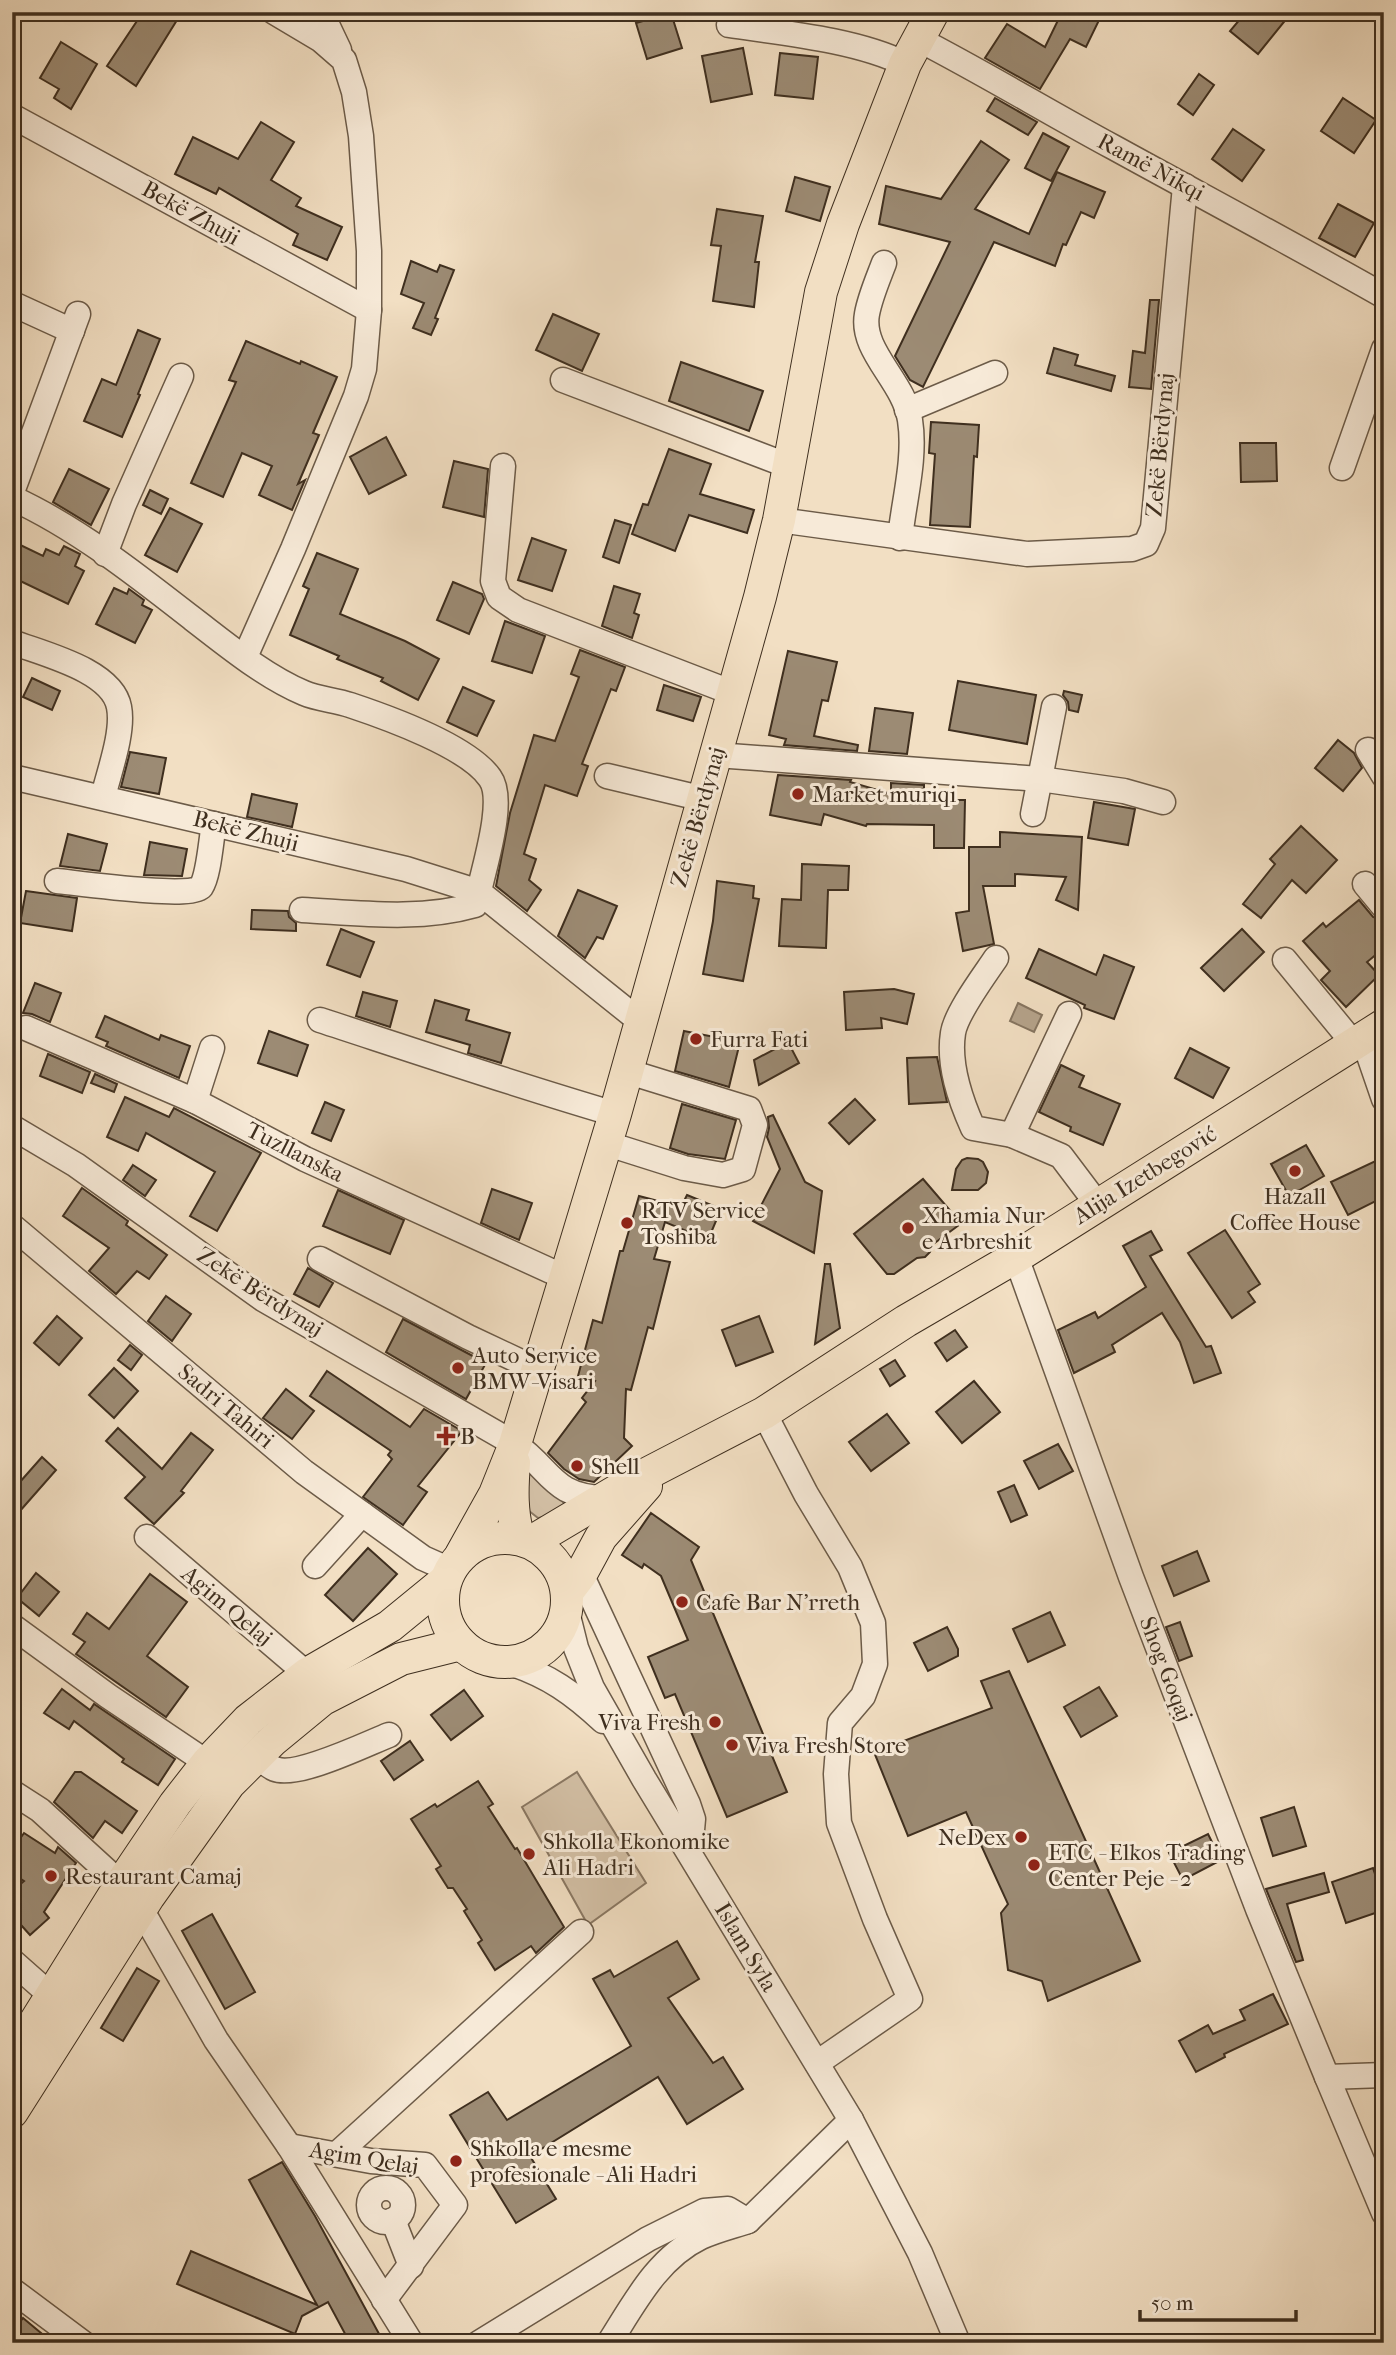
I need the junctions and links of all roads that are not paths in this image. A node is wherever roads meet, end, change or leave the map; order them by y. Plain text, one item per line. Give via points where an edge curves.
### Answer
1 (274, 12) edge
2 (321, 12) edge
3 (933, 12) edge
4 (729, 25) dead end
5 (911, 52) junction
6 (344, 60) junction
7 (12, 116) edge
8 (1185, 186) junction
9 (884, 263) dead end
10 (1384, 296) edge
11 (13, 304) edge
12 (369, 310) junction
13 (1384, 349) edge
14 (995, 373) dead end
15 (181, 376) dead end
16 (563, 380) dead end
17 (907, 410) junction
18 (503, 466) dead end
19 (789, 466) junction
20 (1342, 468) dead end
21 (12, 492) edge
22 (12, 498) edge
23 (779, 520) junction
24 (900, 538) junction
25 (105, 554) junction
26 (12, 642) edge
27 (245, 657) junction
28 (733, 694) junction
29 (1054, 707) dead end
30 (1368, 750) dead end
31 (716, 755) junction
32 (607, 776) dead end
33 (1384, 776) edge
34 (12, 777) edge
35 (1040, 779) junction
36 (103, 797) junction
37 (704, 799) junction
38 (1163, 802) dead end
39 (1033, 814) dead end
40 (214, 824) junction
41 (57, 881) dead end
42 (1365, 884) dead end
43 (479, 892) junction
44 (1384, 907) edge
45 (302, 910) dead end
46 (996, 958) dead end
47 (1285, 960) dead end
48 (1069, 1014) dead end
49 (320, 1020) dead end
50 (641, 1022) junction
51 (26, 1028) dead end
52 (1367, 1036) edge
53 (212, 1048) dead end
54 (626, 1071) junction
55 (1384, 1099) edge
56 (195, 1101) junction
57 (12, 1128) edge
58 (610, 1128) junction
59 (1012, 1135) junction
60 (1098, 1205) junction
61 (12, 1226) edge
62 (1016, 1257) junction
63 (320, 1259) dead end
64 (564, 1277) junction
65 (538, 1370) junction
66 (764, 1413) junction
67 (515, 1444) junction
68 (667, 1466) junction
69 (605, 1498) junction
70 (362, 1514) junction
71 (147, 1537) dead end
72 (525, 1540) junction
73 (315, 1566) dead end
74 (452, 1569) junction
75 (572, 1592) junction
76 (12, 1626) edge
77 (461, 1644) junction
78 (510, 1662) junction
79 (307, 1674) junction
80 (389, 1735) dead end
81 (621, 1737) junction
82 (257, 1756) junction
83 (220, 1771) junction
84 (12, 1792) edge
85 (681, 1839) junction
86 (121, 1884) junction
87 (141, 1909) junction
88 (581, 1932) dead end
89 (12, 1961) edge
90 (62, 2006) junction
91 (24, 2048) edge
92 (817, 2063) junction
93 (1384, 2075) edge
94 (1326, 2077) junction
95 (12, 2112) edge
96 (851, 2120) junction
97 (289, 2146) junction
98 (337, 2154) junction
99 (371, 2161) junction
100 (439, 2183) junction
101 (389, 2211) junction
102 (1384, 2213) edge
103 (748, 2221) junction
104 (338, 2225) junction
105 (411, 2266) junction
106 (12, 2290) edge
107 (384, 2300) junction
108 (410, 2341) edge
109 (83, 2343) edge
110 (479, 2343) edge
111 (608, 2343) edge
112 (958, 2343) edge

1 - 6 street
2 - 6 street
3 - 5 main road, Zekë Bërdynaj
4 - 5 street via 883,53
5 - 8 street, Ramë Nikqi via 971,66
5 - 19 main road, Zekë Bërdynaj via 821,292
6 - 12 street via 361,136
7 - 12 street, Bekë Zhuji
8 - 10 street, Ramë Nikqi
8 - 24 street, Zekë Bërdynaj via 1153,527 1146,544 1132,550 1027,554
9 - 17 street via 866,315 868,342 898,384
11 - 21 street via 75,323
12 - 27 street via 364,369 356,396
13 - 20 street
14 - 17 street
15 - 25 street
16 - 19 street
17 - 24 street via 911,451
18 - 28 street via 493,581 499,597 575,634
19 - 23 main road, Zekë Bërdynaj
22 - 25 street
23 - 24 street, Zekë Bërdynaj
23 - 28 main road, Zekë Bërdynaj
25 - 27 street
26 - 36 street via 83,670 104,681 113,692 119,707 118,735
27 - 43 street via 304,693 444,743 491,778 497,799
28 - 31 main road, Zekë Bërdynaj
29 - 35 street
30 - 33 street
31 - 35 street
31 - 37 main road, Zekë Bërdynaj
32 - 37 street
34 - 36 street, Bekë Zhuji
35 - 38 street via 1124,791
35 - 39 street
36 - 40 street, Bekë Zhuji
37 - 50 main road, Zekë Bërdynaj
40 - 41 street via 205,876 197,891
40 - 43 street, Bekë Zhuji via 407,869
42 - 44 street
43 - 45 street via 475,905 416,915
43 - 50 street, Bekë Zhuji
46 - 59 street via 953,1031 953,1067 973,1128
47 - 52 street
48 - 59 street
49 - 58 street via 451,1062
50 - 54 main road, Zekë Bërdynaj
51 - 56 street, Tuzllanska
52 - 55 street
52 - 60 main road, Alija Izetbegović
53 - 56 street
54 - 58 main road, Zekë Bërdynaj
54 - 58 street via 750,1109 755,1125 743,1169 723,1175 684,1168
56 - 64 street, Tuzllanska via 305,1159
57 - 67 street, Zekë Bërdynaj via 76,1165 263,1299
58 - 64 main road, Zekë Bërdynaj
59 - 60 street via 1061,1156
60 - 62 main road, Alija Izetbegović
61 - 70 street, Sadri Tahiri via 304,1472
62 - 66 main road, Alija Izetbegović
62 - 94 street, Shog Goqaj via 1131,1577
63 - 65 street
64 - 65 main road, Zekë Bërdynaj
65 - 67 main road, Zekë Bërdynaj
66 - 68 main road, Alija Izetbegović
66 - 92 street via 850,1567 873,1623 876,1664 863,1696 840,1723 839,1823 910,1999
67 - 69 street via 570,1492 584,1498
67 - 72 main road, Zekë Bërdynaj via 514,1524
67 - 74 main road, Zekë Bërdynaj via 495,1494
68 - 69 main road, Alija Izetbegović
68 - 75 main road, Alija Izetbegović via 601,1537
69 - 72 main road, Alija Izetbegović
70 - 73 street
70 - 74 street, Sadri Tahiri via 423,1559
71 - 79 street, Agim Qelaj
72 - 74 main road via 494,1538 476,1544
72 - 75 main road via 549,1554
74 - 77 main road, Zekë Bërdynaj via 443,1606
74 - 79 main road via 390,1626
75 - 78 main road via 560,1631 547,1647 530,1658
75 - 81 street, Islam Syla via 576,1648 592,1688
75 - 85 street via 688,1804 692,1829
76 - 83 street
77 - 78 main road via 475,1655
77 - 82 main road via 401,1659 323,1699
78 - 81 street, Islam Syla via 571,1692
79 - 83 main road via 248,1720
80 - 82 street via 291,1770 275,1769
81 - 85 street, Islam Syla
82 - 83 main road
83 - 86 main road via 167,1816
83 - 87 main road
84 - 86 street, Agim Qelaj via 40,1810
85 - 92 street, Islam Syla
86 - 87 street, Agim Qelaj
86 - 90 main road
87 - 90 main road
87 - 97 street, Agim Qelaj via 216,2040
88 - 98 street
89 - 90 street
90 - 91 main road
91 - 95 main road
92 - 96 street, Islam Syla
93 - 94 street
94 - 102 street, Shog Goqaj
96 - 103 street
96 - 112 street, Islam Syla via 920,2253
97 - 98 street, Agim Qelaj
97 - 104 street
98 - 99 street, Agim Qelaj
99 - 100 street, Agim Qelaj via 425,2165
99 - 101 street via 381,2189 370,2200
100 - 101 street
100 - 105 street, Agim Qelaj via 455,2205
101 - 104 street
101 - 105 street
103 - 110 street via 728,2209 704,2211 648,2239
103 - 111 street via 700,2237 667,2261 645,2285
104 - 107 street
105 - 107 street, Agim Qelaj
106 - 109 street
107 - 108 street

